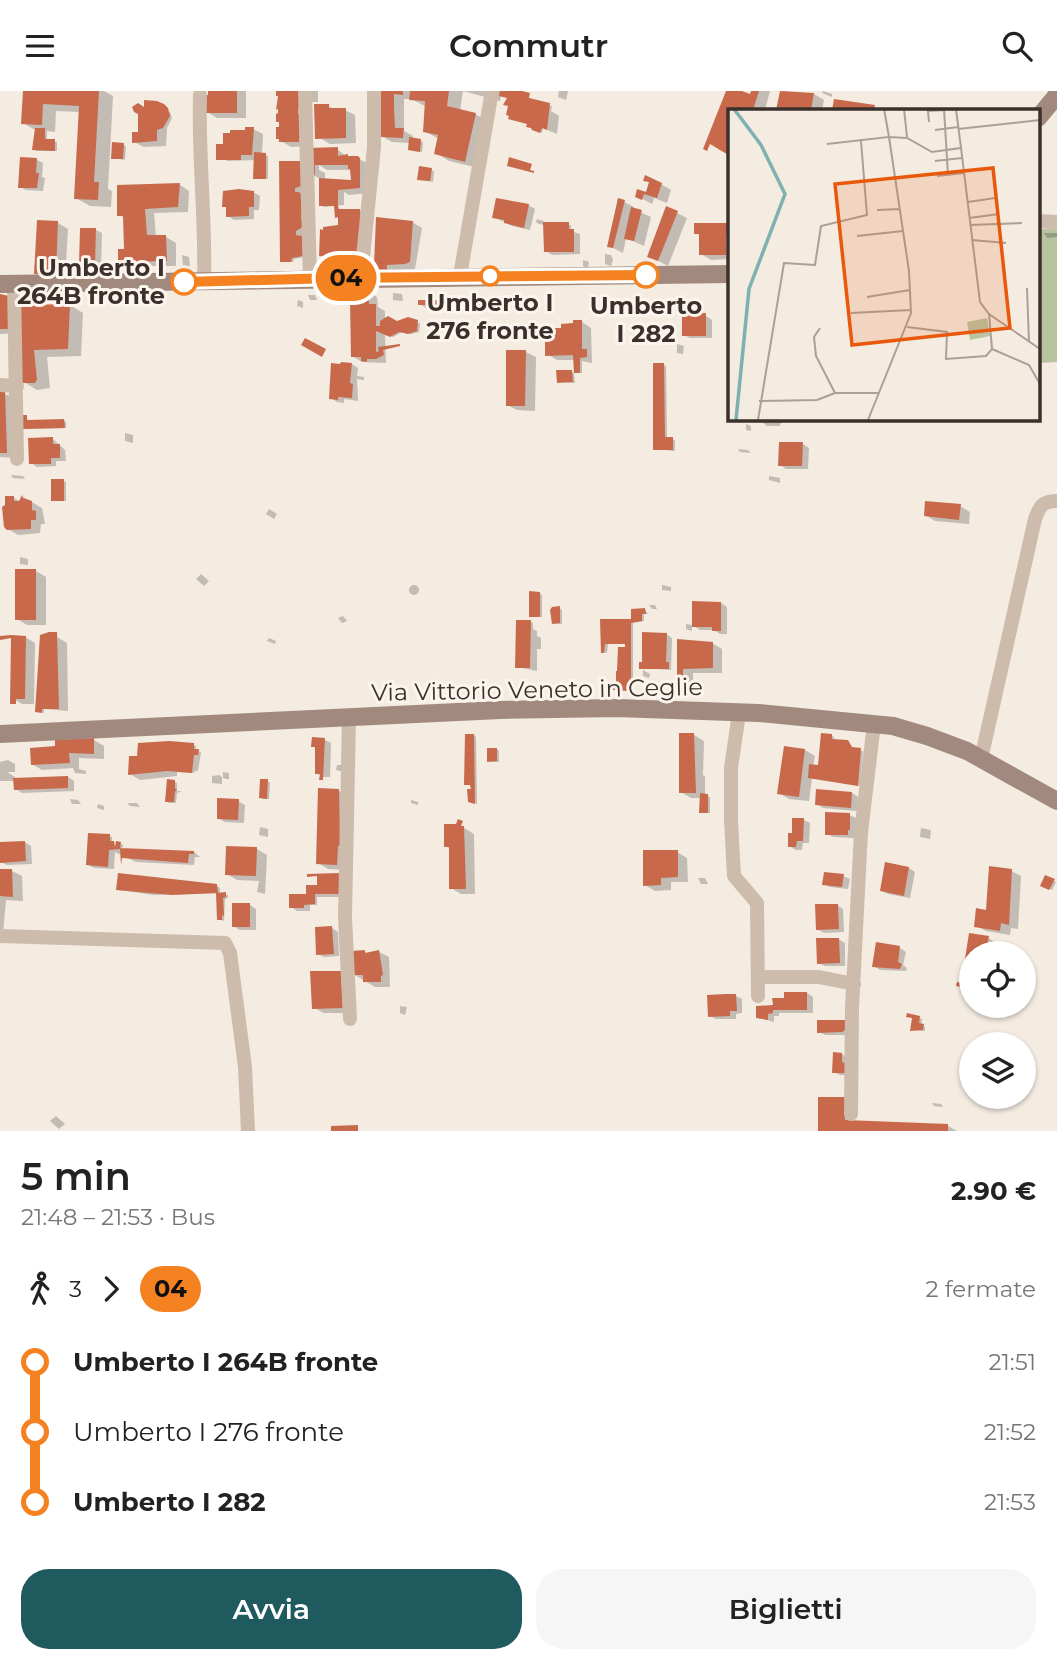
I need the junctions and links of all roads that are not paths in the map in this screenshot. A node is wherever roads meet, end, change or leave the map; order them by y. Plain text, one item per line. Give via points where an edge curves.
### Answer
1 (305, 91) edge
2 (374, 91) edge
3 (492, 91) edge
4 (200, 95) dead end
5 (1057, 95) edge
6 (1040, 116) edge
7 (728, 274) edge
8 (460, 276) junction
9 (362, 277) junction
10 (310, 278) junction
11 (204, 282) junction
12 (7, 283) edge
13 (0, 385) edge
14 (17, 386) junction
15 (17, 459) dead end
16 (1057, 501) edge
17 (739, 713) junction
18 (349, 717) junction
19 (874, 724) junction
20 (0, 734) edge
21 (981, 759) junction
22 (1057, 801) edge
23 (0, 936) edge
24 (759, 977) junction
25 (854, 984) junction
26 (758, 996) dead end
27 (351, 1019) dead end
28 (851, 1114) dead end
29 (248, 1131) edge

1 - 10 street
2 - 9 street via 374,147
3 - 8 street
4 - 11 street
5 - 6 main road
7 - 8 main road
8 - 9 main road
9 - 10 main road
10 - 11 main road
11 - 12 main road
12 - 14 street
13 - 14 street
14 - 15 street
16 - 21 street via 1041,504 1035,519
17 - 18 main road, Via Vittorio Veneto in Ceglie via 617,708
17 - 19 main road, Via Vittorio Veneto in Ceglie
17 - 24 street via 732,768 734,876 757,903
18 - 20 main road, Via Vittorio Veneto in Ceglie
18 - 27 street via 345,917
19 - 21 main road, Via Vittorio Veneto in Ceglie via 927,736
19 - 25 street via 861,832
21 - 22 main road, Via Vittorio Veneto in Ceglie
23 - 29 street via 225,943 246,1067
24 - 25 street via 819,977
24 - 26 street
25 - 28 street

